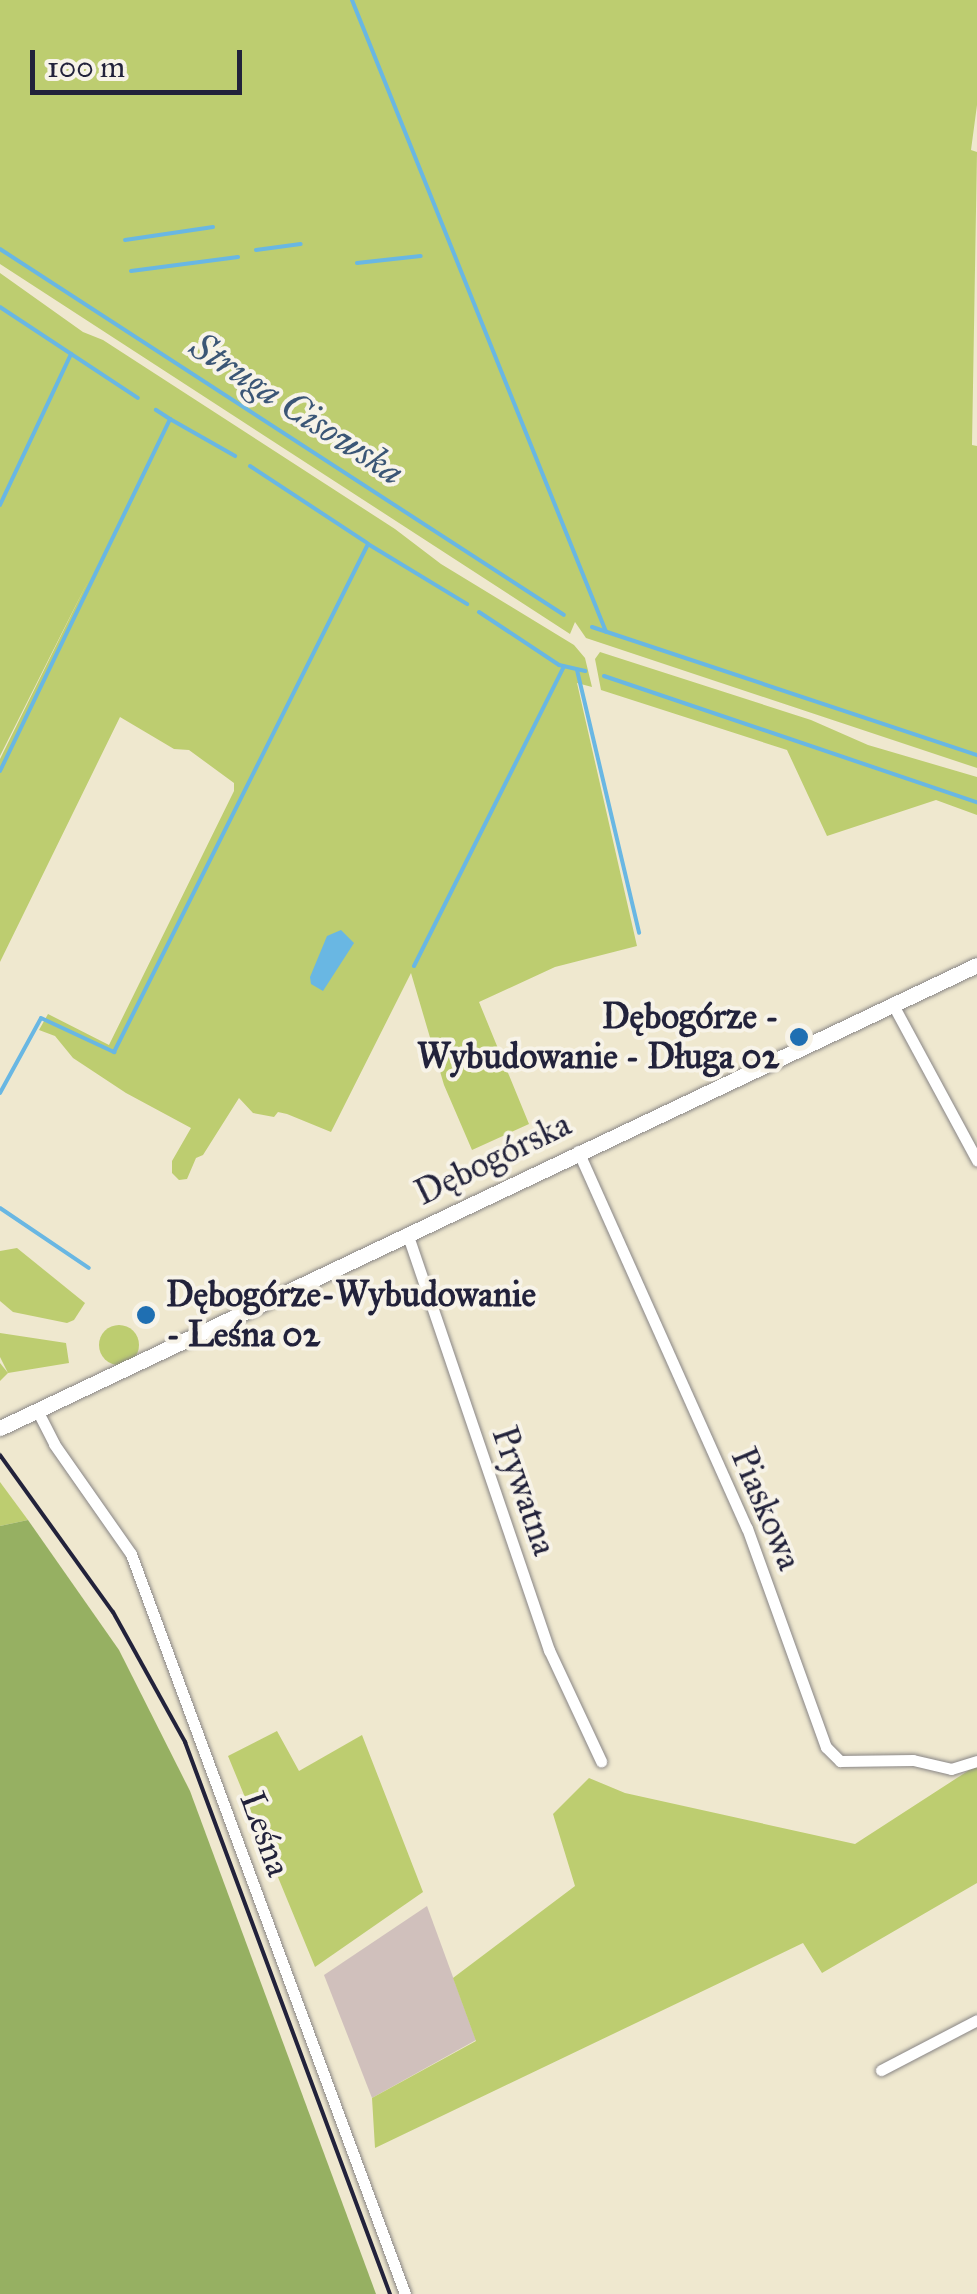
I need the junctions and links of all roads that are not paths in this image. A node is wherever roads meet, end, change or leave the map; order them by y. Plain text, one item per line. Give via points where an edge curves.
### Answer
1 (977, 965) edge
2 (892, 1004) junction
3 (578, 1151) junction
4 (977, 1160) edge
5 (407, 1233) junction
6 (38, 1412) junction
7 (0, 1428) edge
8 (977, 1761) edge
9 (601, 1762) dead end
10 (977, 2020) edge
11 (881, 2070) dead end
12 (406, 2294) edge

1 - 2 street, Dębogórska
2 - 3 street, Dębogórska
2 - 4 street
3 - 5 street, Dębogórska
3 - 8 street, Piaskowa via 747,1528 826,1748 840,1761 913,1760 951,1769
5 - 6 street, Dębogórska
5 - 9 street, Prywatna via 549,1650
6 - 7 street, Dębogórska
6 - 12 street, Leśna via 132,1554
10 - 11 street

